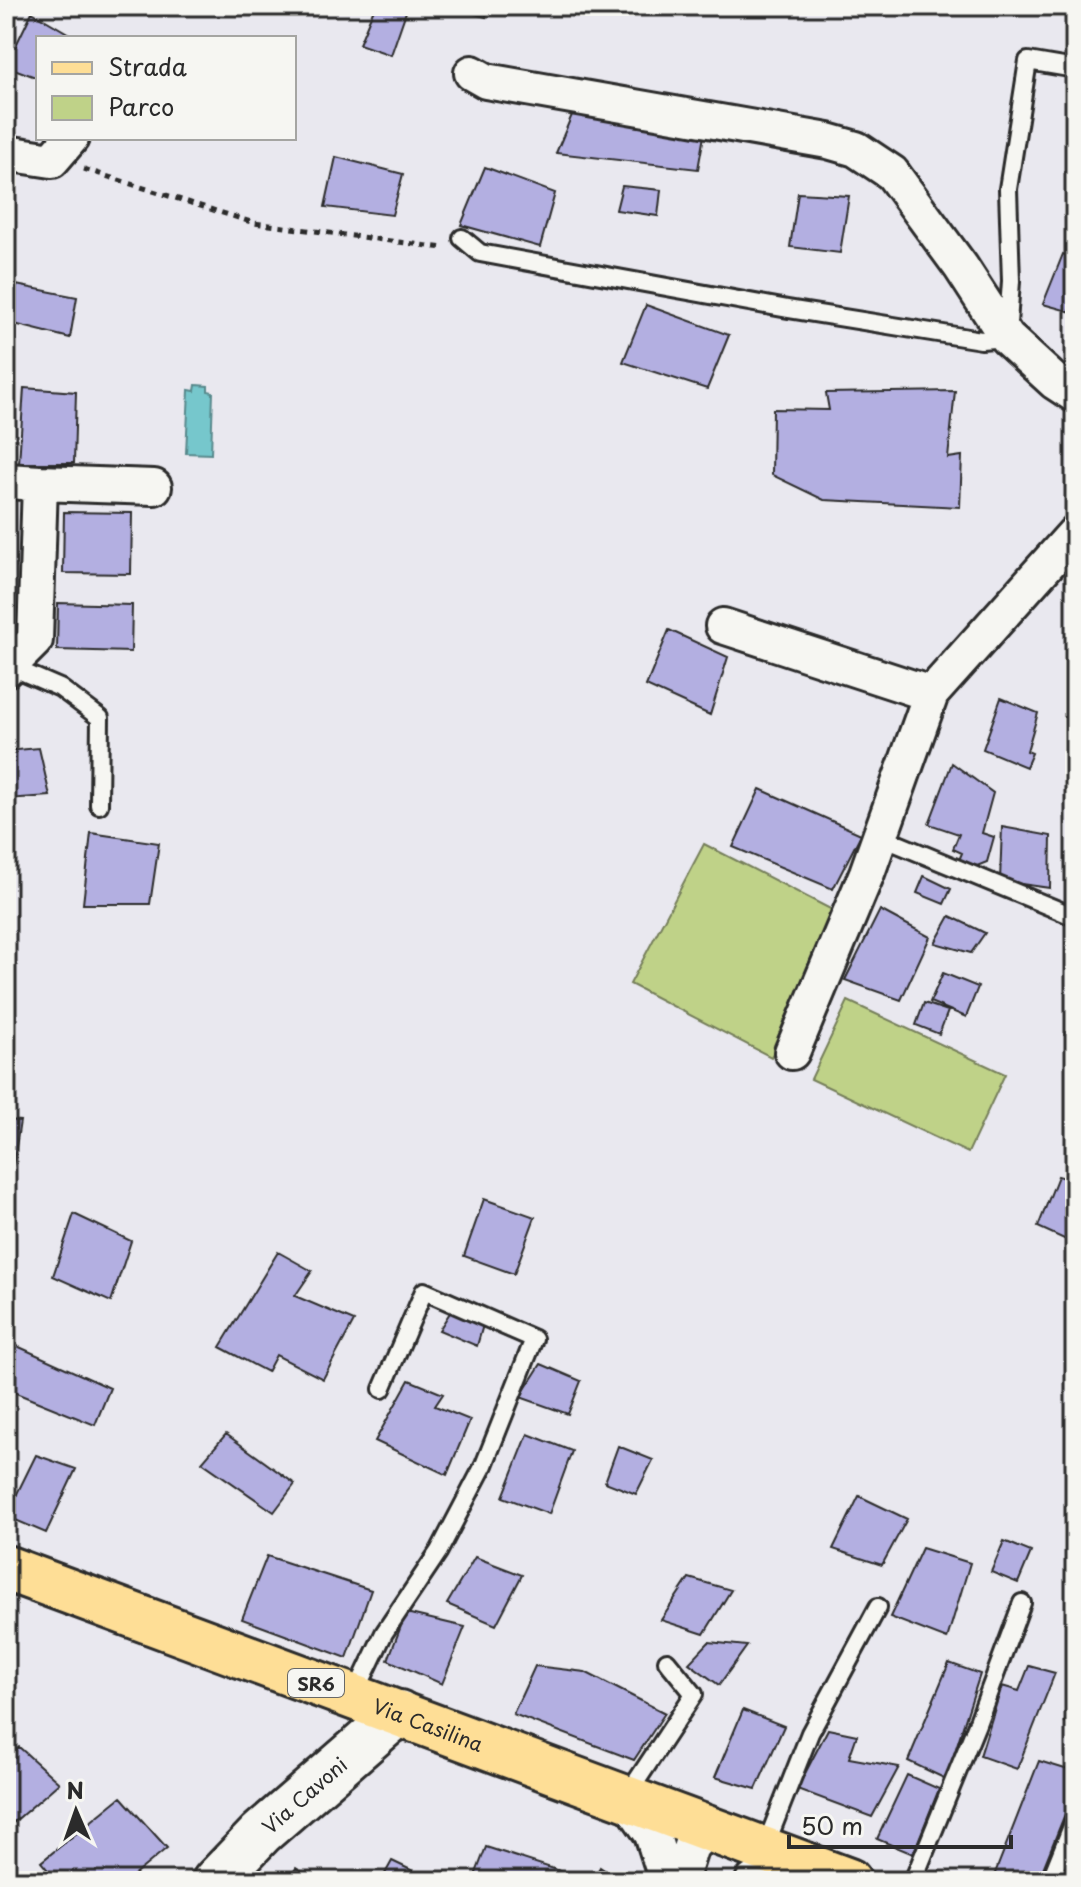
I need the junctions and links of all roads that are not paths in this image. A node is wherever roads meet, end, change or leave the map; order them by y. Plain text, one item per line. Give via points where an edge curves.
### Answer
1 (1075, 69) edge
2 (472, 73) dead end
3 (62, 149) edge
4 (6, 153) edge
5 (462, 238) dead end
6 (1007, 338) junction
7 (1075, 395) edge
8 (6, 481) edge
9 (40, 483) junction
10 (154, 487) dead end
11 (1075, 533) edge
12 (723, 626) dead end
13 (7, 668) edge
14 (931, 694) junction
15 (99, 805) dead end
16 (881, 837) junction
17 (1075, 917) edge
18 (792, 1052) dead end
19 (382, 1389) dead end
20 (6, 1568) edge
21 (1022, 1603) dead end
22 (878, 1607) dead end
23 (667, 1661) dead end
24 (354, 1696) junction
25 (399, 1713) junction
26 (626, 1797) junction
27 (1075, 1819) edge
28 (708, 1828) junction
29 (773, 1864) edge
30 (215, 1881) edge
31 (667, 1881) edge
32 (680, 1881) edge
33 (701, 1881) edge
34 (849, 1881) edge
35 (913, 1881) edge
36 (1050, 1881) edge

1 - 6 lane via 1028,61 1008,189
2 - 6 street via 486,81 856,149 892,173
3 - 4 street
5 - 6 lane via 480,253 966,338
6 - 7 street
8 - 9 street
9 - 10 street
9 - 13 street via 35,640
11 - 14 street
12 - 14 street
13 - 15 lane via 60,688 100,718
14 - 16 street
16 - 17 lane
16 - 18 street
19 - 24 lane via 424,1291 534,1339 484,1465 439,1551 384,1633
20 - 24 main road, Via Casilina / SR6
21 - 35 lane
22 - 29 lane via 810,1733
23 - 26 lane via 694,1694
24 - 25 main road, Via Casilina / SR6
25 - 26 main road, Via Casilina / SR6
25 - 30 street, Via Cavoni via 261,1833
26 - 28 main road, Via Casilina / SR6
26 - 31 street via 652,1834
27 - 36 lane
28 - 29 main road, Via Casilina / SR6
28 - 32 street via 691,1846
28 - 33 street via 711,1854
29 - 34 main road, Via Casilina / SR6

